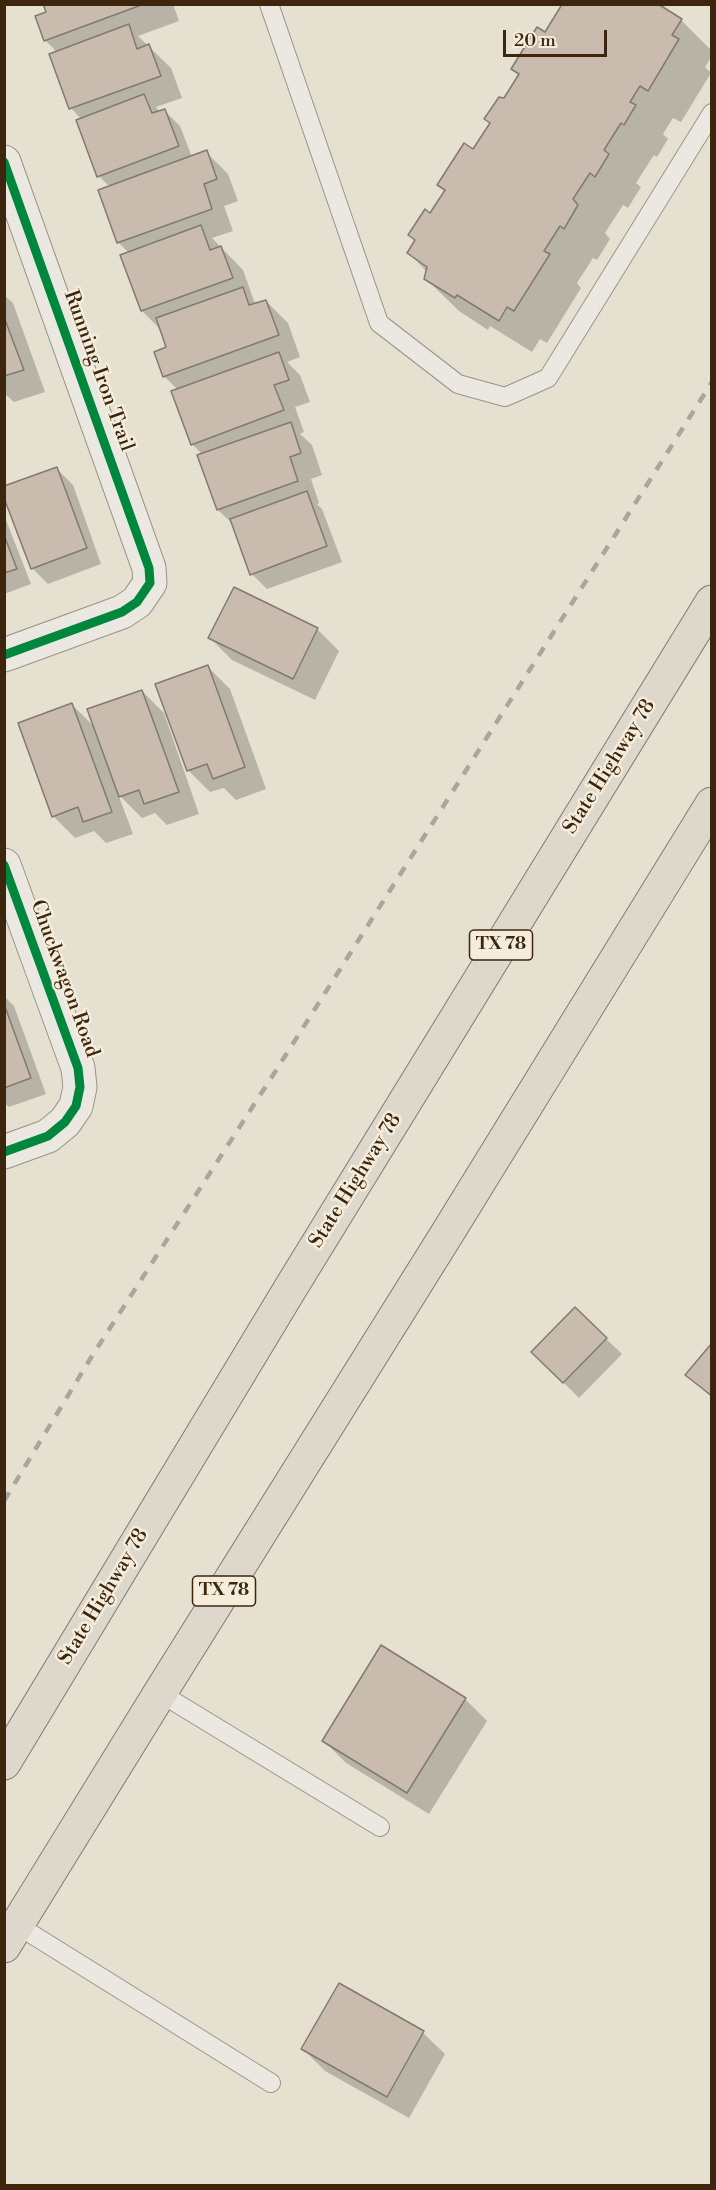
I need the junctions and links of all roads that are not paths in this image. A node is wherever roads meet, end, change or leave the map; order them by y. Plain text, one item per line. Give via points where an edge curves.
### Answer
1 (269, 4) edge
2 (711, 113) edge
3 (4, 162) edge
4 (11, 200) edge
5 (711, 602) edge
6 (4, 655) edge
7 (711, 804) edge
8 (4, 866) edge
9 (11, 903) edge
10 (4, 1152) edge
11 (160, 1693) junction
12 (4, 1763) edge
13 (380, 1827) dead end
14 (11, 1936) edge
15 (271, 2083) dead end

1 - 2 lane via 379,323 458,384 505,397 548,378
3 - 4 street, Running Iron Trail
4 - 6 street, Running Iron Trail via 149,568 150,583 137,602 122,612
5 - 12 main road, State Highway 78 / TX 78
7 - 11 main road, TX 78
8 - 9 street, Chuckwagon Road
9 - 10 street, Chuckwagon Road via 78,1068 80,1087 76,1106 65,1122 48,1136
11 - 13 lane
11 - 14 main road, TX 78
14 - 15 lane

